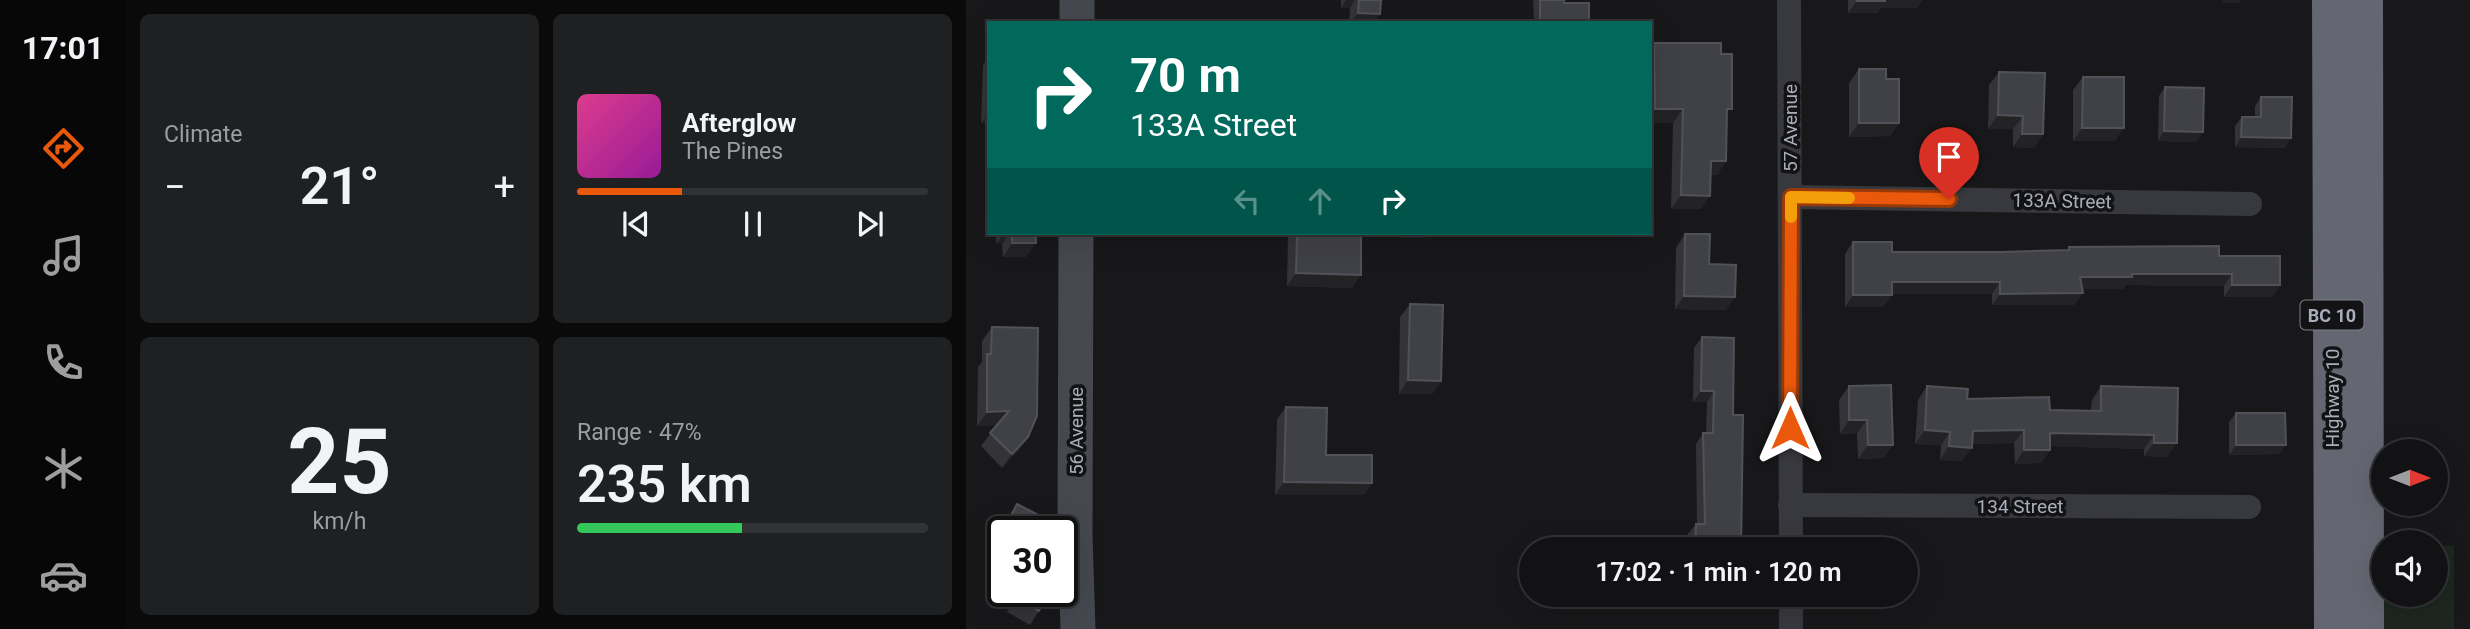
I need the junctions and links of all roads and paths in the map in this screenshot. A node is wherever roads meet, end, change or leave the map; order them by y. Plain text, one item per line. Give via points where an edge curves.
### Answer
1 (1077, 0) edge
2 (1789, 0) edge
3 (2331, 0) edge
4 (2364, 0) edge
5 (1077, 21) edge
6 (1791, 197) junction
7 (2250, 204) dead end
8 (1076, 235) edge
9 (1790, 505) junction
10 (2249, 507) dead end
11 (1791, 537) edge
12 (1791, 607) edge
13 (1078, 629) edge
14 (1791, 629) edge
15 (2333, 629) edge
16 (2365, 629) edge

1 - 5 street
2 - 6 street, 57 Avenue
3 - 15 highway, Highway 10 / BC 10
4 - 16 highway, Highway 10 / BC 10
6 - 7 street, 133A Street
6 - 9 street, 57 Avenue
8 - 13 street, 56 Avenue
9 - 10 street, 134 Street
9 - 11 street, 57 Avenue
12 - 14 street

